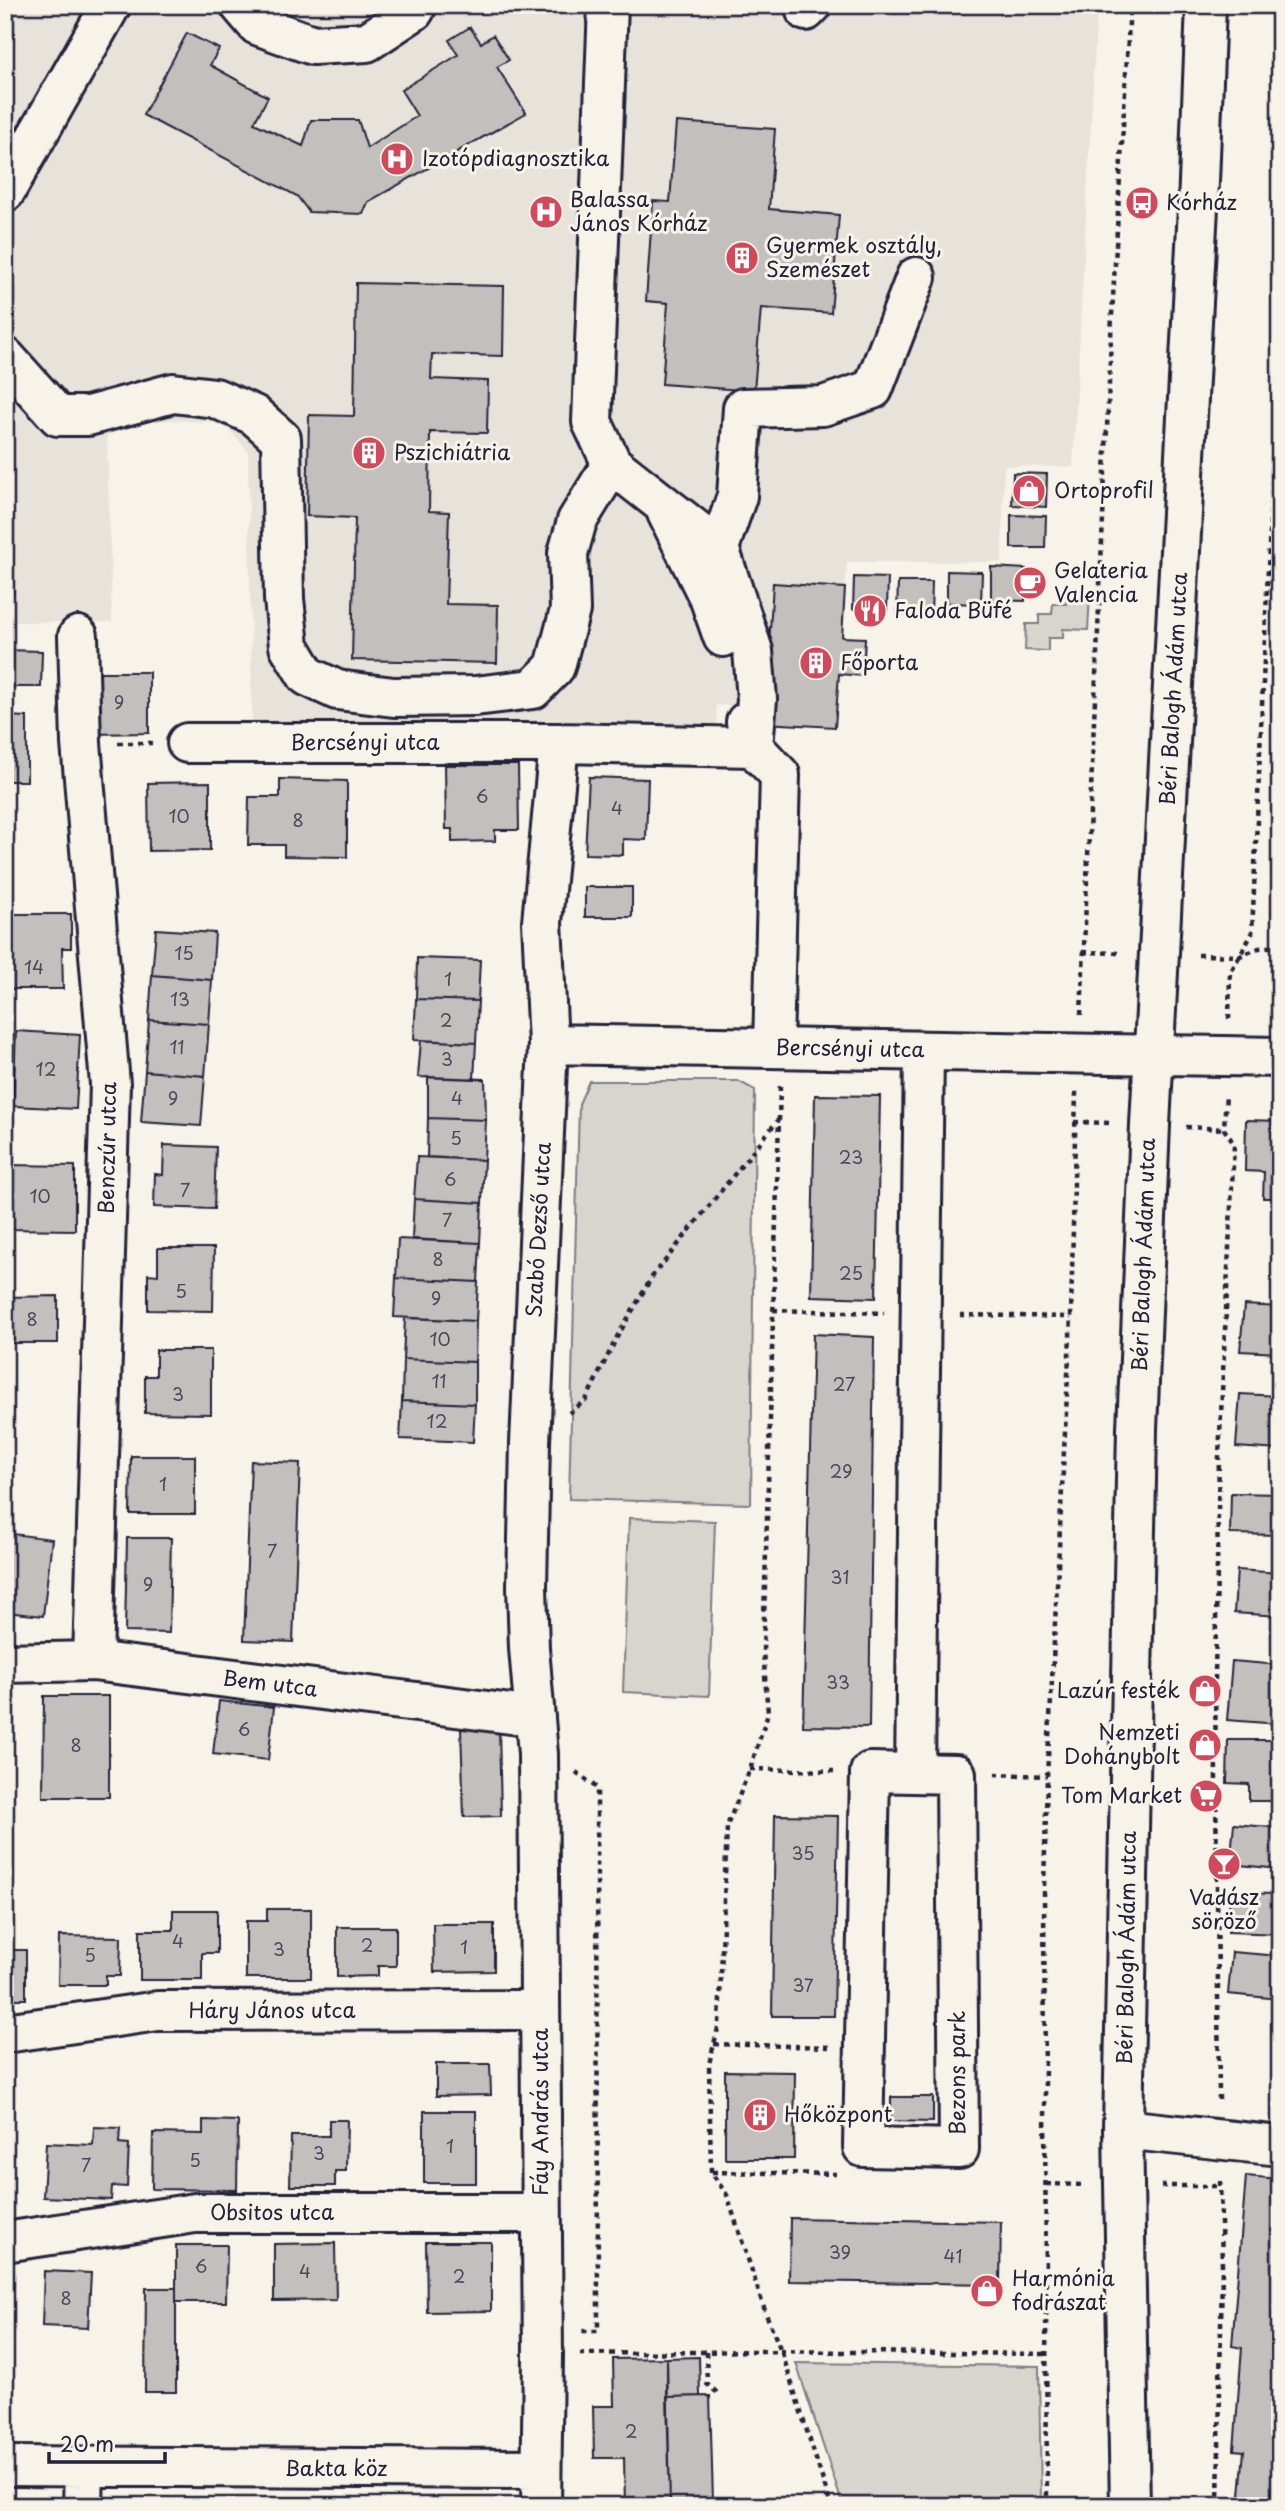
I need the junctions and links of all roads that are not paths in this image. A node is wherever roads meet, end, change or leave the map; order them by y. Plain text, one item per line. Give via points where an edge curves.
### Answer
1 (111, 5) edge
2 (240, 5) edge
3 (418, 5) edge
4 (608, 5) edge
5 (1206, 5) edge
6 (5, 192) edge
7 (916, 277) dead end
8 (5, 357) edge
9 (612, 464) junction
10 (701, 546) junction
11 (78, 636) dead end
12 (187, 743) dead end
13 (559, 743) junction
14 (752, 747) junction
15 (548, 1044) junction
16 (777, 1047) junction
17 (924, 1051) junction
18 (1153, 1055) junction
19 (1280, 1057) edge
20 (93, 1661) junction
21 (5, 1663) edge
22 (535, 1717) junction
23 (915, 1772) junction
24 (540, 2010) junction
25 (5, 2032) edge
26 (1123, 2129) junction
27 (1280, 2146) edge
28 (541, 2213) junction
29 (5, 2242) edge
30 (5, 2466) edge
31 (84, 2468) junction
32 (541, 2488) edge
33 (83, 2506) edge
34 (1130, 2506) edge

1 - 6 street
2 - 3 street via 257,26 313,45 366,42
4 - 9 street via 592,422
5 - 18 street, Béri Balogh Ádám utca via 1182,554
7 - 10 street via 873,389 823,406 743,408 737,496
8 - 9 street via 58,416 88,416 183,394 215,398 254,415 281,439 289,646 307,676 337,690 394,697 475,696 533,689 555,667 562,648 570,610 568,553 578,521
9 - 10 street via 663,504
10 - 14 street via 752,651 757,699
11 - 20 street, Benczúr utca via 81,743 110,1084
12 - 13 street, Bercsényi utca
13 - 14 street, Bercsényi utca
13 - 15 street, Szabó Dezső utca via 542,922
14 - 16 street via 780,775
15 - 16 street, Bercsényi utca
15 - 22 street, Szabó Dezső utca via 527,1587
16 - 17 street, Bercsényi utca
17 - 18 street, Bercsényi utca
17 - 23 street
18 - 19 street, Bercsényi utca
18 - 26 street, Béri Balogh Ádám utca via 1137,1429
20 - 21 street, Bem utca
20 - 22 street, Bem utca
22 - 24 street, Fáy András utca
23 - 23 street, Bezons park via 956,1774 959,2149 863,2147 870,1772
24 - 25 street, Háry János utca via 158,2011
24 - 28 street, Fáy András utca
26 - 27 street
26 - 34 street, Béri Balogh Ádám utca
28 - 29 street, Obsitos utca via 195,2213
28 - 32 street, Fáy András utca
30 - 31 street, Bakta köz
31 - 32 street, Bakta köz
31 - 33 street

